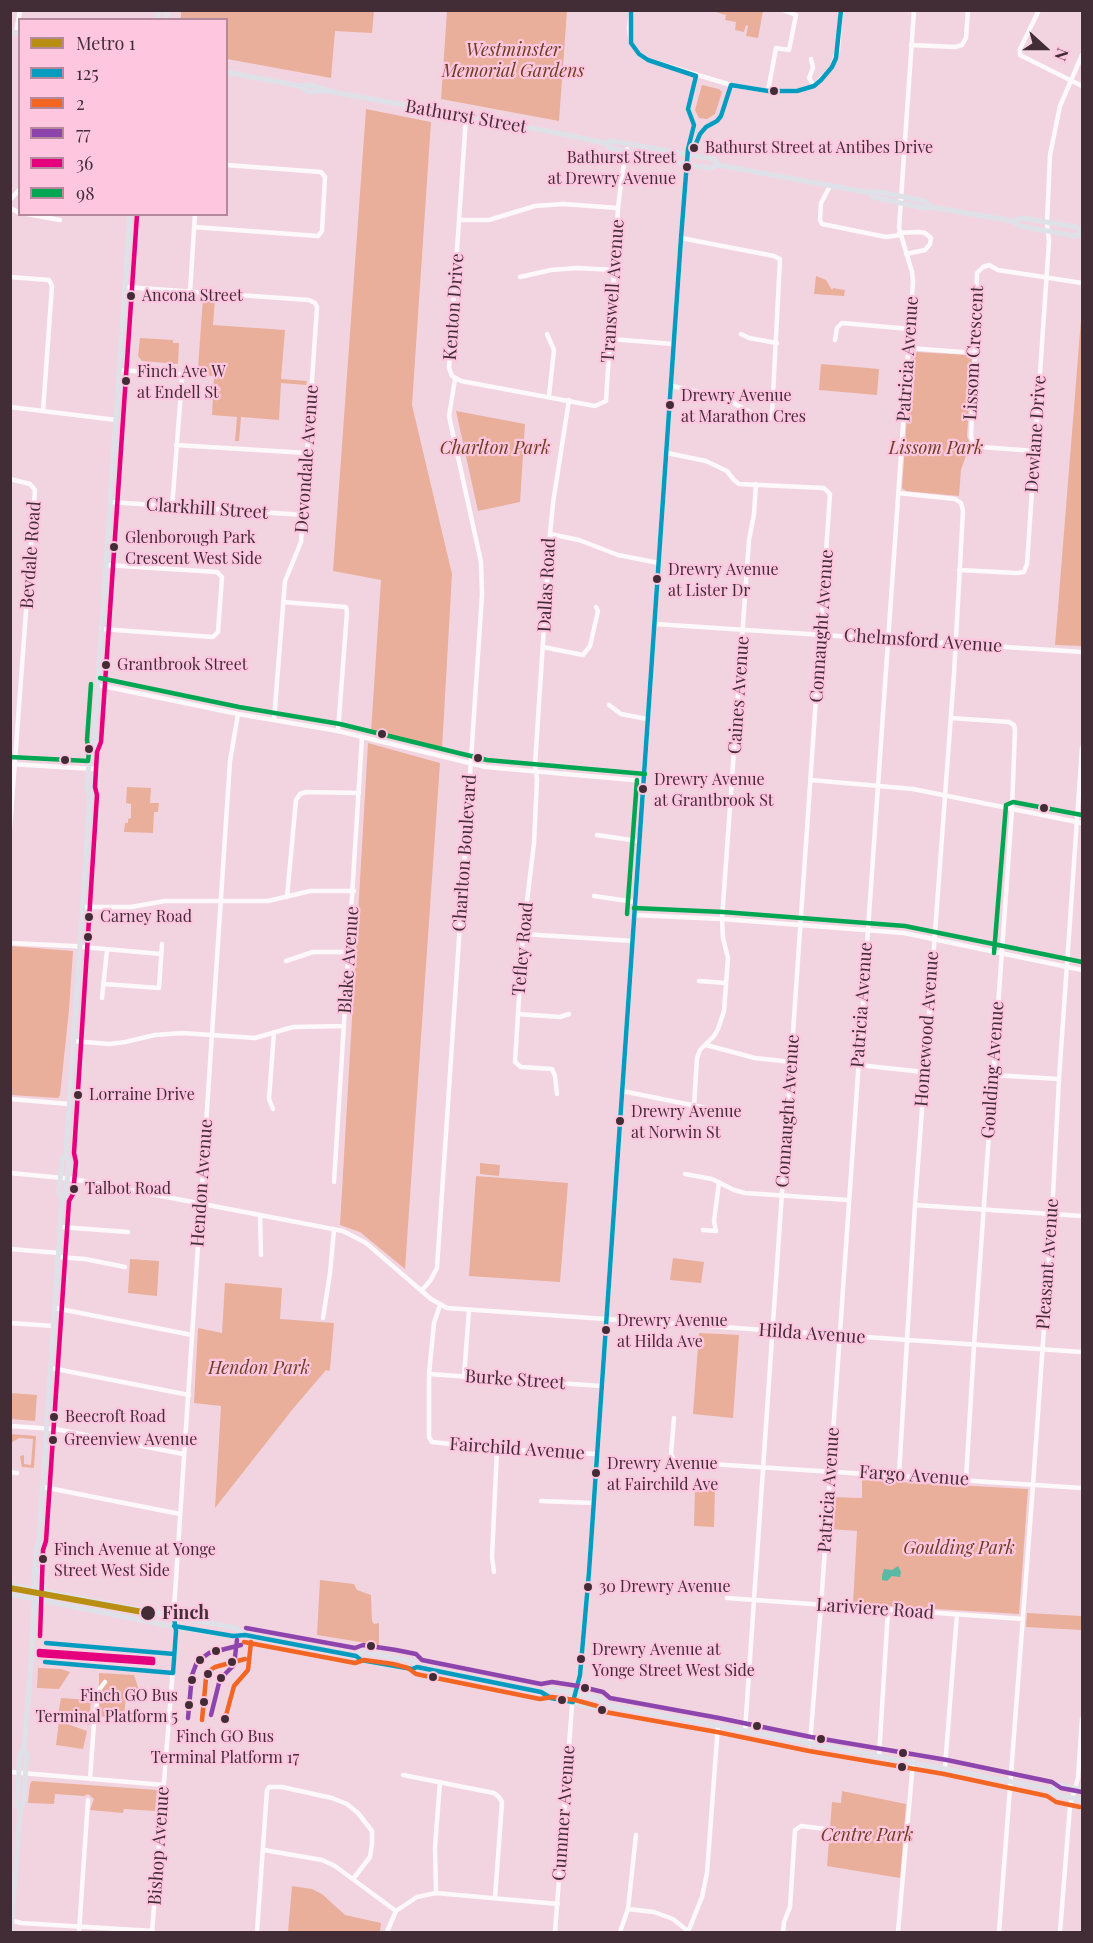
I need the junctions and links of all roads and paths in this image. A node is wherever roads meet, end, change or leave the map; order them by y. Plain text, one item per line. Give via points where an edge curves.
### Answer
1 (631, 10) edge
2 (783, 10) edge
3 (841, 10) edge
4 (914, 10) edge
5 (968, 10) edge
6 (1039, 10) edge
7 (911, 45) junction
8 (1083, 55) edge
9 (811, 58) dead end
10 (228, 72) edge
11 (696, 76) junction
12 (1071, 81) junction
13 (731, 85) junction
14 (814, 86) junction
15 (1083, 86) edge
16 (768, 91) junction
17 (466, 117) junction
18 (605, 143) junction
19 (628, 143) junction
20 (627, 152) junction
21 (688, 156) junction
22 (687, 164) junction
23 (228, 165) edge
24 (718, 165) junction
25 (830, 186) junction
26 (871, 194) junction
27 (901, 196) junction
28 (901, 204) junction
29 (931, 207) junction
30 (618, 208) junction
31 (38, 216) edge
32 (130, 216) edge
33 (195, 216) edge
34 (60, 220) dead end
35 (460, 220) junction
36 (1013, 222) junction
37 (1047, 223) junction
38 (194, 227) junction
39 (1047, 231) junction
40 (1083, 232) edge
41 (900, 234) junction
42 (681, 238) junction
43 (906, 254) junction
44 (615, 270) junction
45 (10, 277) edge
46 (520, 277) dead end
47 (1046, 278) junction
48 (1083, 283) edge
49 (125, 287) junction
50 (190, 292) junction
51 (910, 329) junction
52 (547, 334) dead end
53 (741, 334) dead end
54 (610, 339) junction
55 (835, 340) dead end
56 (777, 343) junction
57 (674, 344) junction
58 (909, 348) junction
59 (975, 353) junction
60 (119, 370) junction
61 (455, 379) junction
62 (672, 386) junction
63 (549, 396) junction
64 (569, 400) junction
65 (10, 407) edge
66 (42, 411) junction
67 (116, 420) junction
68 (176, 445) junction
69 (1035, 451) junction
70 (307, 453) junction
71 (667, 453) junction
72 (10, 479) edge
73 (756, 484) junction
74 (898, 494) junction
75 (110, 502) junction
76 (172, 507) junction
77 (304, 515) junction
78 (550, 534) junction
79 (659, 563) junction
80 (106, 565) junction
81 (959, 570) junction
82 (283, 602) junction
83 (596, 607) dead end
84 (655, 624) junction
85 (102, 629) junction
86 (743, 630) junction
87 (822, 634) junction
88 (888, 639) junction
89 (955, 644) junction
90 (543, 647) junction
91 (1083, 652) edge
92 (98, 685) junction
93 (609, 705) dead end
94 (238, 714) junction
95 (951, 718) junction
96 (647, 719) junction
97 (273, 720) junction
98 (338, 730) junction
99 (362, 737) junction
100 (94, 741) junction
101 (1083, 748) edge
102 (471, 763) junction
103 (13, 764) edge
104 (88, 769) junction
105 (95, 770) junction
106 (536, 771) junction
107 (811, 780) junction
108 (644, 781) junction
109 (878, 784) junction
110 (359, 793) junction
111 (944, 794) junction
112 (90, 795) junction
113 (1012, 809) junction
114 (1080, 823) edge
115 (10, 828) edge
116 (597, 835) dead end
117 (638, 841) junction
118 (354, 891) junction
119 (594, 896) dead end
120 (287, 897) junction
121 (221, 901) junction
122 (635, 902) junction
123 (83, 907) junction
124 (634, 915) junction
125 (722, 919) junction
126 (802, 926) junction
127 (868, 930) junction
128 (523, 934) junction
129 (933, 939) junction
130 (633, 941) junction
131 (10, 943) edge
132 (162, 944) dead end
133 (80, 947) junction
134 (107, 950) junction
135 (349, 952) junction
136 (161, 954) junction
137 (1001, 954) junction
138 (286, 961) dead end
139 (1067, 967) junction
140 (1083, 970) edge
141 (699, 981) dead end
142 (726, 983) junction
143 (104, 984) junction
144 (159, 988) junction
145 (159, 996) dead end
146 (102, 998) dead end
147 (518, 1014) junction
148 (569, 1014) dead end
149 (344, 1026) junction
150 (274, 1032) junction
151 (212, 1036) junction
152 (73, 1041) junction
153 (706, 1045) junction
154 (791, 1062) junction
155 (858, 1065) junction
156 (924, 1072) junction
157 (993, 1075) junction
158 (1059, 1079) junction
159 (621, 1091) junction
160 (557, 1094) dead end
161 (10, 1099) edge
162 (69, 1104) junction
163 (694, 1106) junction
164 (273, 1109) dead end
165 (741, 1115) dead end
166 (10, 1173) edge
167 (685, 1174) dead end
168 (64, 1177) junction
169 (334, 1182) dead end
170 (719, 1182) junction
171 (782, 1196) junction
172 (848, 1200) junction
173 (201, 1204) junction
174 (915, 1205) junction
175 (983, 1209) junction
176 (1052, 1214) junction
177 (260, 1215) junction
178 (1083, 1216) edge
179 (61, 1227) junction
180 (334, 1230) junction
181 (703, 1230) dead end
182 (128, 1232) dead end
183 (10, 1249) edge
184 (59, 1255) junction
185 (261, 1255) dead end
186 (124, 1267) dead end
187 (422, 1290) junction
188 (440, 1305) junction
189 (55, 1308) junction
190 (469, 1310) junction
191 (323, 1318) dead end
192 (606, 1319) junction
193 (10, 1323) edge
194 (54, 1326) junction
195 (772, 1331) junction
196 (192, 1335) junction
197 (840, 1335) junction
198 (906, 1341) junction
199 (974, 1346) junction
200 (1042, 1350) junction
201 (1083, 1352) edge
202 (51, 1368) junction
203 (429, 1374) junction
204 (464, 1377) junction
205 (601, 1386) junction
206 (189, 1395) junction
207 (674, 1418) dead end
208 (10, 1426) edge
209 (47, 1429) junction
210 (496, 1449) junction
211 (183, 1454) junction
212 (597, 1454) junction
213 (763, 1468) junction
214 (831, 1471) junction
215 (10, 1472) edge
216 (17, 1473) dead end
217 (899, 1475) junction
218 (966, 1479) junction
219 (1033, 1485) junction
220 (43, 1487) junction
221 (1083, 1488) edge
222 (541, 1501) dead end
223 (594, 1503) junction
224 (180, 1514) junction
225 (494, 1572) dead end
226 (10, 1585) edge
227 (35, 1590) junction
228 (10, 1594) edge
229 (35, 1599) junction
230 (727, 1599) dead end
231 (754, 1601) junction
232 (821, 1606) junction
233 (888, 1610) junction
234 (957, 1614) junction
235 (174, 1617) junction
236 (1023, 1620) junction
237 (174, 1626) junction
238 (245, 1635) junction
239 (105, 1682) dead end
240 (542, 1692) junction
241 (576, 1693) junction
242 (573, 1702) junction
243 (606, 1705) junction
244 (1083, 1719) edge
245 (718, 1725) junction
246 (745, 1731) junction
247 (810, 1744) junction
248 (24, 1749) junction
249 (879, 1756) junction
250 (913, 1762) junction
251 (945, 1767) junction
252 (10, 1772) edge
253 (19, 1773) junction
254 (26, 1774) junction
255 (403, 1775) dead end
256 (90, 1779) junction
257 (1012, 1781) junction
258 (440, 1782) junction
259 (164, 1785) junction
260 (1075, 1788) junction
261 (1050, 1789) junction
262 (1083, 1790) edge
263 (1072, 1798) junction
264 (88, 1800) dead end
265 (1083, 1800) edge
266 (20, 1810) junction
267 (826, 1829) dead end
268 (636, 1835) dead end
269 (264, 1850) junction
270 (353, 1879) junction
271 (436, 1893) junction
272 (495, 1898) junction
273 (558, 1904) junction
274 (628, 1909) junction
275 (396, 1911) junction
276 (11, 1921) edge
277 (79, 1930) edge
278 (11, 1932) edge
279 (153, 1932) edge
280 (257, 1932) edge
281 (387, 1932) edge
282 (555, 1932) edge
283 (620, 1932) edge
284 (688, 1932) edge
285 (783, 1932) edge
286 (898, 1932) edge
287 (999, 1932) edge
288 (1060, 1932) edge

1 - 11 street via 631,43 639,54
2 - 16 street via 796,15 789,50 776,48
3 - 14 street via 836,58
4 - 7 street, Patricia Avenue
5 - 7 street via 962,45
6 - 12 street via 1019,52
7 - 27 street, Patricia Avenue
8 - 12 street, Dewlane Drive
9 - 14 street via 809,78
10 - 17 main road, Bathurst Street
11 - 13 street
11 - 21 street, Cummer Avenue via 688,109 694,125
12 - 15 street
12 - 37 street, Dewlane Drive via 1051,142
13 - 16 street
13 - 21 street via 721,116 700,134
14 - 16 street via 796,92
17 - 18 main road, Bathurst Street
17 - 35 street, Kenton Drive
18 - 19 main road, Bathurst Street
18 - 20 main road, Bathurst Street
19 - 20 street, Transwell Avenue
19 - 21 main road, Bathurst Street
20 - 22 main road, Bathurst Street
20 - 30 street, Transwell Avenue
21 - 22 street, Cummer Avenue
21 - 24 main road, Bathurst Street via 714,159
22 - 24 main road, Bathurst Street via 711,168
22 - 42 street, Cummer Avenue
23 - 38 street via 321,172 325,177 322,231 318,236
24 - 25 main road, Bathurst Street
25 - 26 main road, Bathurst Street
25 - 41 street via 821,203 822,224 886,237
26 - 27 main road, Bathurst Street via 875,191
26 - 28 main road, Bathurst Street
27 - 28 street, Patricia Avenue
27 - 29 main road, Bathurst Street via 924,201
28 - 29 main road, Bathurst Street
28 - 41 street, Patricia Avenue
29 - 36 main road, Bathurst Street
30 - 35 street via 535,206 489,220
30 - 44 street, Transwell Avenue
31 - 34 street
32 - 49 main road
33 - 38 street
35 - 61 street, Kenton Drive via 449,368
36 - 37 main road, Bathurst Street via 1022,218
36 - 39 main road, Bathurst Street
37 - 39 street, Dewlane Drive
37 - 40 main road, Bathurst Street
38 - 50 street
39 - 40 main road, Bathurst Street via 1076,236
39 - 47 street, Dewlane Drive
41 - 43 street, Patricia Avenue
41 - 43 street via 919,232 931,238 926,250
42 - 56 street via 780,259
42 - 57 street, Cummer Avenue
43 - 51 street, Patricia Avenue via 913,282
44 - 46 street via 577,268
44 - 54 street, Transwell Avenue
45 - 66 street via 49,280 52,286
47 - 48 street
47 - 59 street, Lissom Crescent via 998,270 991,265 982,267 977,273
47 - 69 street, Dewlane Drive
49 - 50 street
49 - 60 main road
50 - 70 street, Devondale Avenue via 315,303
51 - 55 street via 842,324
51 - 58 street, Patricia Avenue
52 - 63 street via 554,350
53 - 56 street
54 - 57 street
54 - 64 street, Transwell Avenue via 606,401 595,406
56 - 62 street via 772,410 767,420 725,398
57 - 62 street, Cummer Avenue
58 - 59 street
58 - 74 street, Patricia Avenue
59 - 69 street, Lissom Crescent via 972,441 981,447
60 - 67 main road
60 - 68 street via 179,374 182,379
61 - 63 street, Kenton Drive
61 - 102 street, Charlton Boulevard via 449,416 482,571
62 - 71 street, Cummer Avenue
63 - 64 street, Kenton Drive
64 - 78 street, Dallas Road
65 - 66 street
66 - 67 street
67 - 75 main road
68 - 70 street
68 - 76 street
69 - 81 street, Dewlane Drive via 1024,572
70 - 77 street, Devondale Avenue
71 - 73 street via 706,460 727,471 740,484
71 - 79 street, Cummer Avenue
72 - 103 street, Bevdale Road via 30,484 35,490
73 - 86 street, Caines Avenue
73 - 87 street, Connaught Avenue via 824,488 830,494
74 - 81 street, Homewood Avenue via 961,503
74 - 88 street, Patricia Avenue
75 - 76 street, Clarkhill Street
75 - 80 main road
76 - 77 street, Clarkhill Street
77 - 82 street, Devondale Avenue via 301,542 285,581
78 - 79 street
78 - 90 street, Dallas Road
79 - 84 street, Cummer Avenue
80 - 85 main road
80 - 85 street via 217,572 222,577 218,632 213,637
81 - 89 street, Homewood Avenue
82 - 97 street, Devondale Avenue
82 - 98 street via 346,607
83 - 90 street via 590,646 583,655
84 - 86 street, Chelmsford Avenue
84 - 96 street, Cummer Avenue
85 - 92 main road
86 - 87 street, Chelmsford Avenue
86 - 125 street, Caines Avenue
87 - 88 street, Chelmsford Avenue
87 - 107 street, Connaught Avenue
88 - 89 street, Chelmsford Avenue
88 - 109 street, Patricia Avenue
89 - 91 street, Chelmsford Avenue
89 - 95 street, Homewood Avenue
90 - 106 street, Dallas Road
92 - 94 street
92 - 100 main road
93 - 96 street via 621,714
94 - 97 street
94 - 121 street, Hendon Avenue via 230,760
95 - 111 street, Homewood Avenue
95 - 113 street, Goulding Avenue via 1009,722 1014,726
96 - 108 street, Cummer Avenue
97 - 98 street
98 - 99 street
99 - 102 street
99 - 110 street, Blake Avenue
100 - 104 main road
100 - 105 main road
101 - 114 street, Pleasant Avenue
102 - 106 street
102 - 187 street, Charlton Boulevard via 437,1268
103 - 104 street
103 - 115 street, Bevdale Road
104 - 105 street
104 - 112 main road
105 - 112 main road
106 - 108 street
106 - 128 street, Tefley Road via 534,843
107 - 109 street
107 - 126 street, Connaught Avenue
108 - 117 street, Cummer Avenue
109 - 111 street
109 - 127 street, Patricia Avenue
110 - 118 street, Blake Avenue
110 - 120 street via 300,794 296,800
111 - 113 street
111 - 129 street, Homewood Avenue
112 - 123 main road
113 - 114 street
113 - 137 street, Goulding Avenue
114 - 139 street, Pleasant Avenue
116 - 117 street
117 - 122 street, Cummer Avenue
118 - 120 street via 310,891
118 - 135 street, Blake Avenue
119 - 122 street
120 - 121 street
121 - 123 street
121 - 151 street, Hendon Avenue
122 - 124 street, Cummer Avenue
123 - 133 main road
124 - 125 street
124 - 130 street, Cummer Avenue
125 - 126 street
125 - 142 street, Caines Avenue via 728,958
126 - 127 street
126 - 154 street, Connaught Avenue
127 - 129 street
127 - 155 street, Patricia Avenue
128 - 130 street
128 - 147 street, Tefley Road
129 - 137 street
129 - 156 street, Homewood Avenue
130 - 159 street, Cummer Avenue
131 - 133 street
132 - 136 street
133 - 134 street
133 - 152 main road
134 - 136 street
134 - 143 street
135 - 138 street via 313,952
135 - 149 street, Blake Avenue
136 - 144 street
137 - 139 street
137 - 157 street, Goulding Avenue
139 - 140 street
139 - 158 street, Pleasant Avenue
141 - 142 street
142 - 153 street, Caines Avenue via 722,1020
143 - 144 street
143 - 146 street
144 - 145 street
147 - 148 street
147 - 160 street, Tefley Road via 515,1062 520,1067 552,1069
149 - 150 street via 294,1027
149 - 169 street, Blake Avenue
150 - 151 street via 255,1038
150 - 164 street via 269,1099
151 - 152 street via 154,1035 109,1044
151 - 173 street, Hendon Avenue
152 - 162 main road
153 - 154 street via 755,1058
153 - 163 street, Caines Avenue via 697,1058
154 - 171 street, Connaught Avenue
155 - 156 street
155 - 172 street, Patricia Avenue
156 - 174 street, Homewood Avenue
157 - 158 street
157 - 175 street, Goulding Avenue
158 - 176 street, Pleasant Avenue
159 - 163 street
159 - 192 street, Cummer Avenue
161 - 162 street
162 - 168 main road via 66,1155 62,1159
163 - 165 street
166 - 168 street
167 - 170 street
168 - 173 street
168 - 179 main road via 59,1192
170 - 171 street via 741,1192
170 - 181 street via 716,1231
171 - 172 street
171 - 195 street, Connaught Avenue
172 - 197 street, Patricia Avenue
173 - 177 street
173 - 196 street, Hendon Avenue
174 - 175 street
174 - 198 street, Homewood Avenue
175 - 176 street
175 - 199 street, Goulding Avenue
176 - 178 street
176 - 200 street, Pleasant Avenue
177 - 180 street
177 - 185 street
179 - 182 street
179 - 184 main road
180 - 187 street via 366,1243
180 - 191 street
183 - 184 street
184 - 186 street
184 - 189 main road
187 - 188 street
188 - 190 street
188 - 203 street, Fairchild Avenue via 434,1323
189 - 194 main road
189 - 196 street
190 - 192 street, Hilda Avenue
190 - 204 street
192 - 195 street, Hilda Avenue
192 - 205 street, Cummer Avenue
193 - 194 street
194 - 202 main road
195 - 197 street, Hilda Avenue
195 - 213 street, Connaught Avenue
196 - 206 street, Hendon Avenue
197 - 198 street, Hilda Avenue
197 - 214 street, Patricia Avenue
198 - 199 street, Hilda Avenue
198 - 217 street, Homewood Avenue
199 - 200 street, Hilda Avenue
199 - 218 street, Goulding Avenue
200 - 201 street, Hilda Avenue
200 - 219 street, Pleasant Avenue
202 - 206 street
202 - 209 main road
203 - 204 street, Burke Street
203 - 210 street, Fairchild Avenue via 432,1442
204 - 205 street, Burke Street
205 - 212 street, Cummer Avenue
206 - 211 street, Hendon Avenue
207 - 213 street, Fargo Avenue via 674,1460
208 - 209 street
209 - 211 street
209 - 220 main road
210 - 212 street, Fairchild Avenue
210 - 225 street
211 - 224 street, Hendon Avenue
212 - 223 street, Cummer Avenue
213 - 214 street, Fargo Avenue
213 - 231 street, Connaught Avenue
214 - 217 street, Fargo Avenue
214 - 232 street, Patricia Avenue
215 - 216 street
217 - 218 street, Fargo Avenue
218 - 219 street, Fargo Avenue
219 - 221 street, Fargo Avenue
219 - 236 street, Pleasant Avenue
220 - 224 street
220 - 227 main road
222 - 223 street
223 - 241 street, Cummer Avenue
224 - 235 street, Hendon Avenue
226 - 227 main road
227 - 229 main road
227 - 235 main road
228 - 229 main road
229 - 237 main road
229 - 248 main road
230 - 231 street, Lariviere Road
231 - 232 street, Lariviere Road
231 - 246 street, Connaught Avenue
232 - 233 street, Lariviere Road
232 - 247 street, Patricia Avenue
233 - 234 street, Lariviere Road
233 - 249 street
234 - 236 street, Lariviere Road
234 - 251 street
235 - 237 street, Bishop Avenue
235 - 238 main road via 236,1628
236 - 257 street, Pleasant Avenue
237 - 238 main road
237 - 259 street, Bishop Avenue
238 - 240 main road via 356,1656 363,1652 394,1657 413,1661 417,1667
239 - 256 street via 99,1690
240 - 241 main road via 552,1689
240 - 242 main road
241 - 242 street, Cummer Avenue
241 - 243 main road via 601,1699
242 - 243 main road via 596,1708
242 - 273 street, Cummer Avenue
243 - 245 main road
244 - 260 street
245 - 246 main road
245 - 284 street via 707,1873
246 - 247 main road
247 - 249 main road
248 - 253 main road
248 - 254 main road
249 - 250 main road
250 - 251 main road
250 - 286 street
251 - 257 main road
252 - 253 street
253 - 254 street
253 - 266 main road
254 - 256 street
254 - 266 main road
255 - 258 street
256 - 259 street
257 - 261 main road
257 - 287 street, Pleasant Avenue
258 - 271 street
258 - 272 street via 494,1793 502,1802
259 - 279 street, Bishop Avenue
260 - 261 main road via 1060,1785
260 - 262 main road
260 - 263 street
261 - 263 main road
263 - 265 main road
263 - 288 street
264 - 277 street
266 - 276 main road
267 - 285 street via 801,1826 795,1830 790,1907
268 - 274 street
269 - 270 street via 322,1860
269 - 270 street via 269,1787 332,1798 358,1813 372,1831 370,1857
269 - 280 street
270 - 275 street
271 - 272 street
271 - 275 street via 417,1897
272 - 273 street
273 - 282 street, Cummer Avenue
274 - 283 street
274 - 284 street via 654,1911 673,1918
275 - 281 street
276 - 277 street
276 - 278 main road
277 - 279 street

